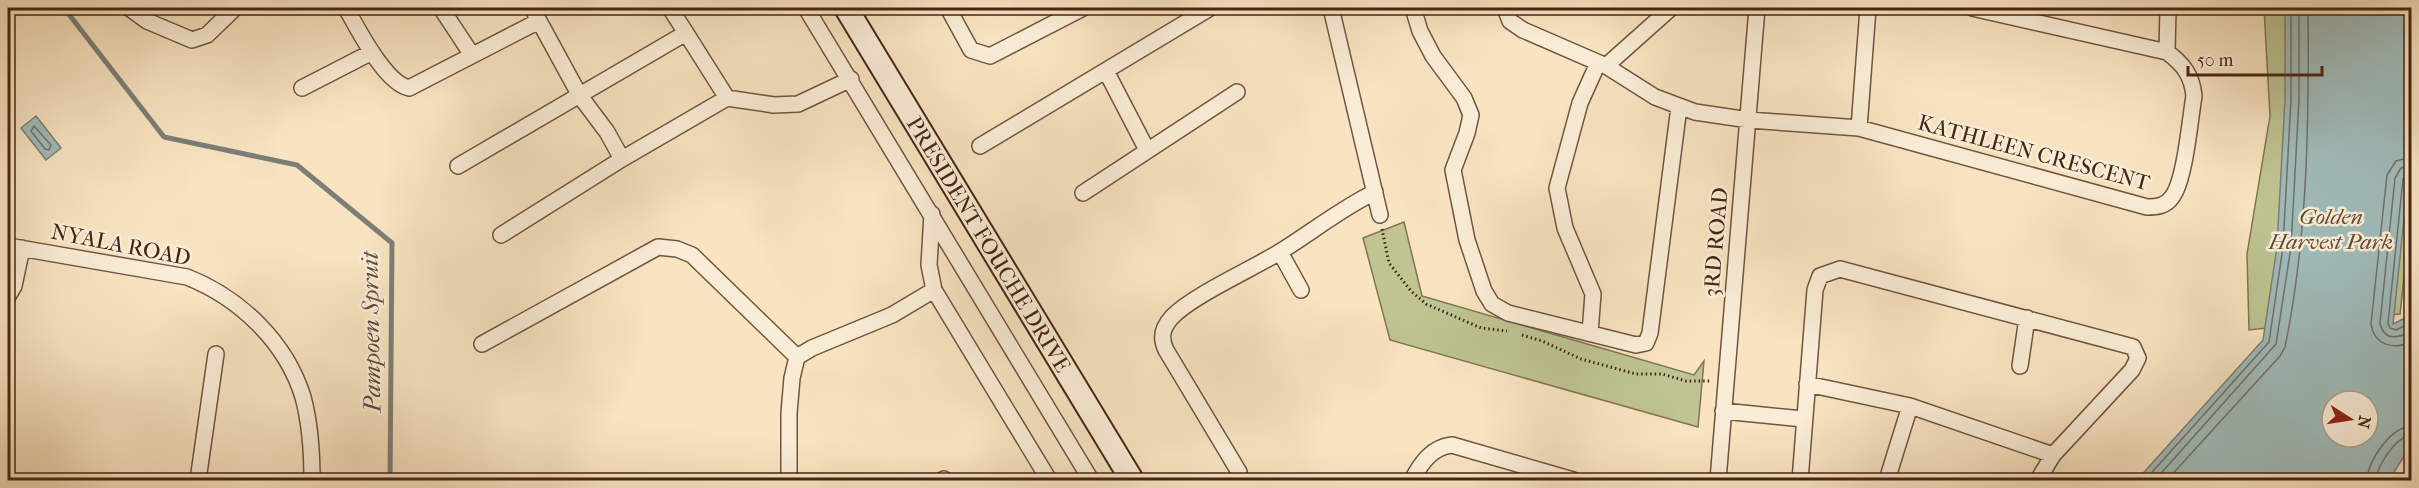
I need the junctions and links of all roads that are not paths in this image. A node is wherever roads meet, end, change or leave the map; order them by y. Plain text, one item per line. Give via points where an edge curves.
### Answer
1 (129, 8) edge
2 (235, 8) edge
3 (346, 8) edge
4 (441, 8) edge
5 (670, 8) edge
6 (807, 8) edge
7 (846, 8) edge
8 (948, 8) edge
9 (1083, 8) edge
10 (1210, 8) edge
11 (1331, 8) edge
12 (1413, 8) edge
13 (1505, 8) edge
14 (1671, 8) edge
15 (1758, 8) edge
16 (1868, 8) edge
17 (1972, 8) edge
18 (2168, 8) edge
19 (536, 14) edge
20 (686, 33) junction
21 (372, 52) junction
22 (2167, 52) junction
23 (472, 55) junction
24 (1602, 64) junction
25 (1106, 71) junction
26 (851, 79) junction
27 (302, 88) dead end
28 (1237, 92) dead end
29 (580, 96) junction
30 (727, 98) junction
31 (1679, 107) junction
32 (1749, 120) junction
33 (1859, 128) junction
34 (980, 146) dead end
35 (1147, 150) junction
36 (622, 159) junction
37 (458, 166) dead end
38 (1375, 192) junction
39 (1083, 194) dead end
40 (932, 214) junction
41 (1380, 215) dead end
42 (501, 235) dead end
43 (15, 247) edge
44 (1280, 252) junction
45 (934, 290) junction
46 (1301, 290) dead end
47 (8, 296) edge
48 (2027, 318) junction
49 (1590, 333) junction
50 (482, 344) dead end
51 (216, 354) dead end
52 (797, 357) junction
53 (2020, 366) dead end
54 (1807, 384) junction
55 (1910, 406) junction
56 (1723, 411) junction
57 (1803, 419) junction
58 (2054, 456) junction
59 (1239, 472) dead end
60 (198, 480) edge
61 (312, 480) edge
62 (789, 480) edge
63 (1049, 480) edge
64 (1091, 480) edge
65 (1132, 480) edge
66 (1412, 480) edge
67 (1573, 480) edge
68 (1718, 480) edge
69 (1800, 480) edge
70 (1887, 480) edge
71 (2038, 480) edge

1 - 2 street via 147,21 192,40 207,35
3 - 21 street
4 - 23 street
5 - 20 street
6 - 26 street
7 - 65 street, PRESIDENT FOUCHE DRIVE
8 - 9 street via 971,50 990,57
10 - 25 street
11 - 38 street
12 - 49 street via 1433,56 1464,98 1471,116 1453,170 1467,240 1487,297 1508,313
13 - 24 street, KATHLEEN CRESCENT via 1510,21 1523,30
14 - 24 street
15 - 32 street, 3RD ROAD
16 - 33 street
17 - 22 street
18 - 22 street
19 - 23 street
19 - 29 street
20 - 29 street
20 - 30 street
21 - 23 street via 398,83 409,88
21 - 27 street
22 - 33 street, KATHLEEN CRESCENT via 2182,64 2193,84 2194,96 2179,186 2160,207 2147,207
24 - 31 street, KATHLEEN CRESCENT via 1654,97
24 - 49 street via 1580,103 1557,188 1565,228 1593,294
25 - 34 street
25 - 35 street
26 - 30 street via 798,104 774,105
26 - 40 street
28 - 35 street
29 - 36 street via 608,132
29 - 37 street
30 - 36 street
31 - 32 street, KATHLEEN CRESCENT
31 - 49 street via 1648,339 1636,345
32 - 33 street, KATHLEEN CRESCENT
32 - 56 street, 3RD ROAD
35 - 39 street
36 - 42 street
38 - 41 street
38 - 44 street via 1345,206
40 - 45 street via 929,265
40 - 64 street
43 - 47 street via 14,286
43 - 61 street, NYALA ROAD via 187,277 248,312 282,356 302,397
44 - 46 street
44 - 59 street via 1181,309 1161,334 1166,350
45 - 52 street via 892,315
45 - 63 street
48 - 53 street
48 - 54 street via 1840,268 1831,270 1820,276 1815,290
48 - 58 street via 2126,344 2137,352 2132,370
50 - 52 street via 658,248 669,248 692,255
51 - 60 street
52 - 62 street via 789,413
54 - 55 street
54 - 57 street
55 - 58 street
55 - 70 street
56 - 57 street
56 - 68 street, 3RD ROAD
57 - 69 street
58 - 71 street
66 - 67 street via 1420,464 1438,448 1452,446

